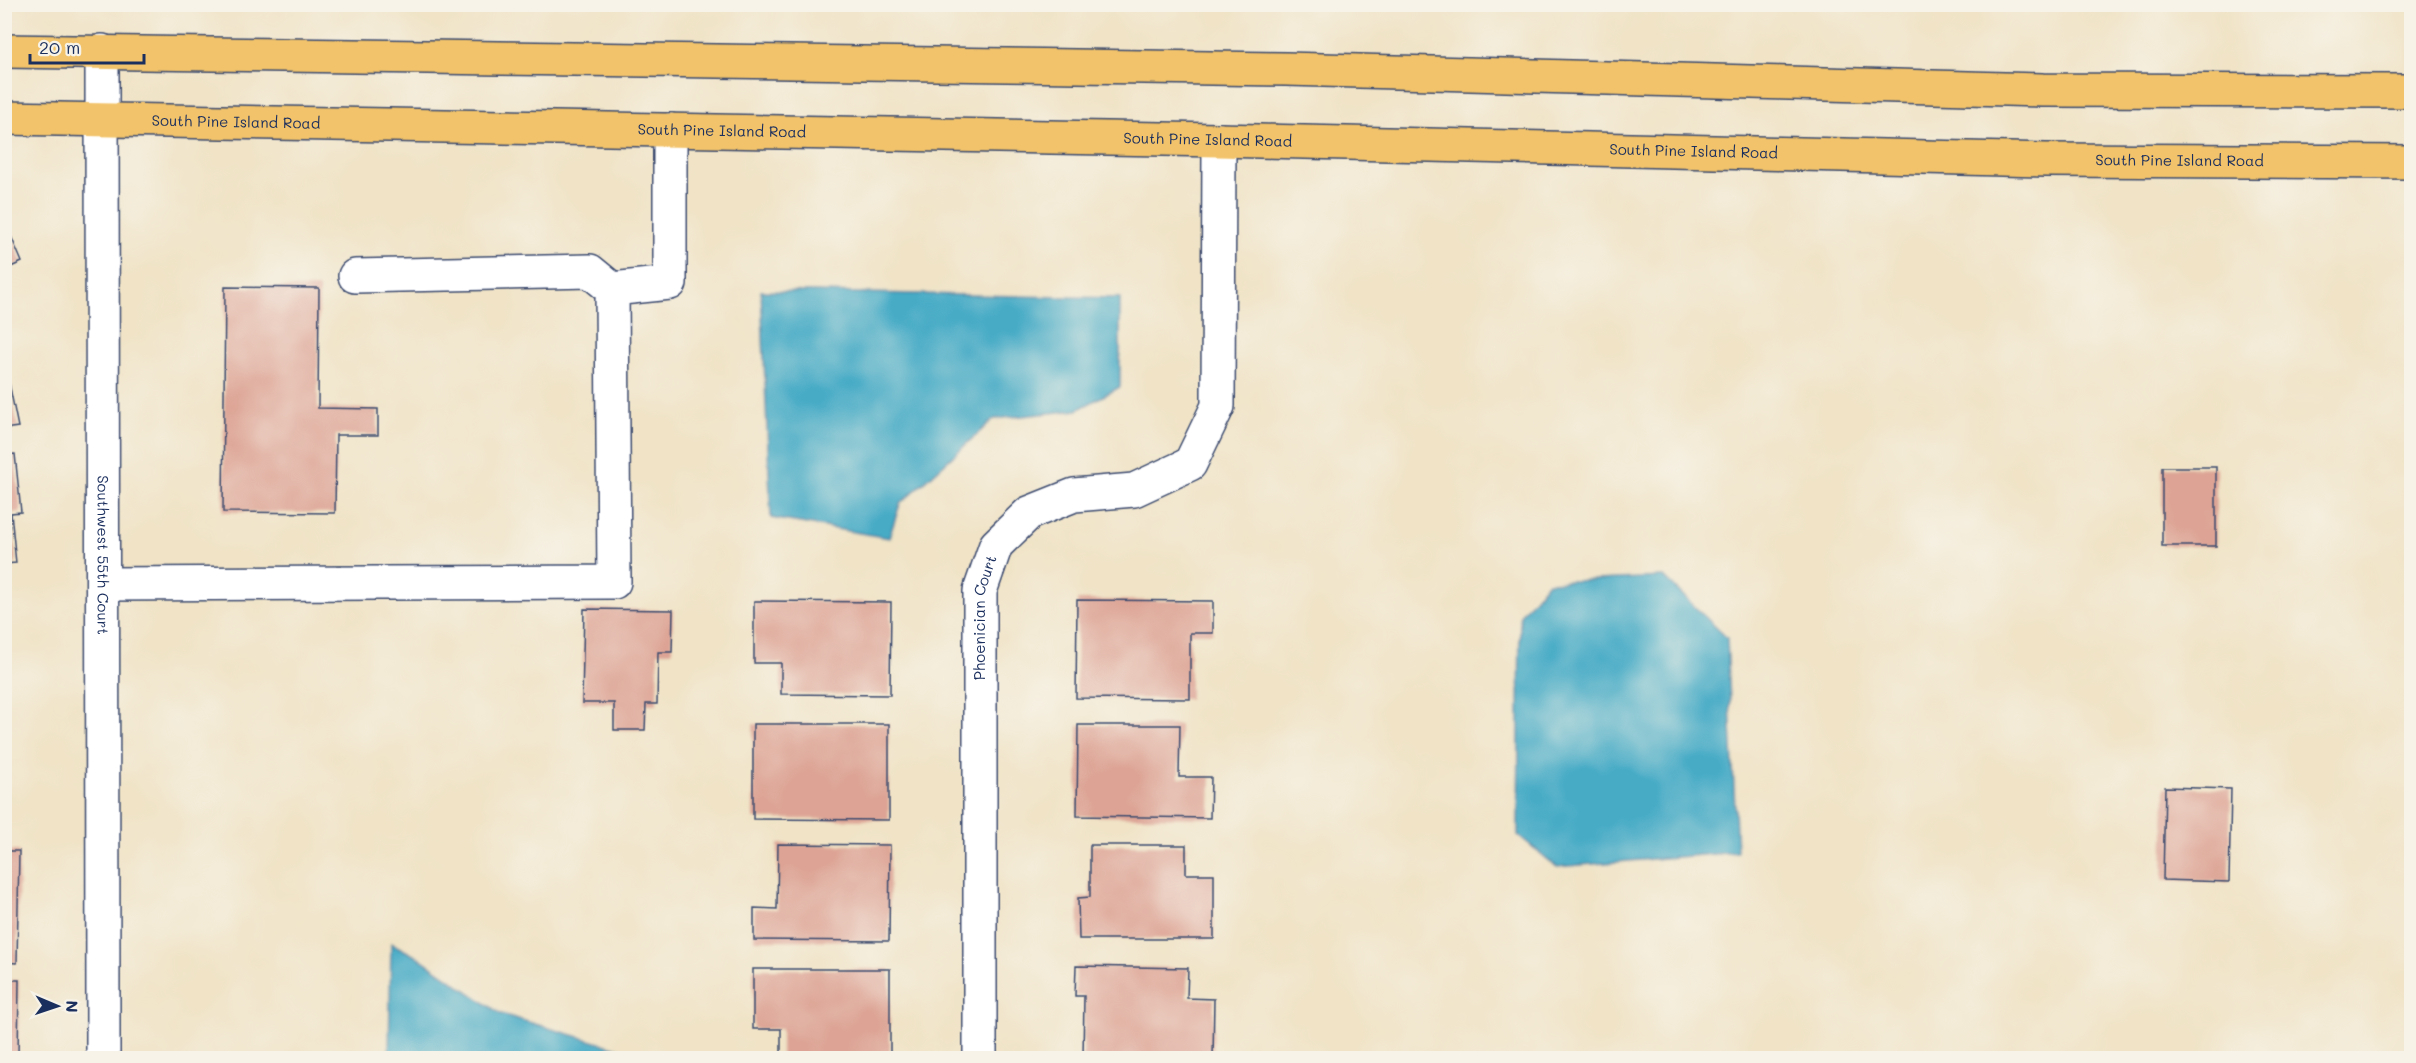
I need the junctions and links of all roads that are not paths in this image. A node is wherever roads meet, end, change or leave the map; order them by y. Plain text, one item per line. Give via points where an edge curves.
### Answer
1 (4, 51) edge
2 (102, 51) junction
3 (2412, 91) edge
4 (4, 118) edge
5 (103, 119) junction
6 (670, 130) junction
7 (1219, 140) junction
8 (2412, 162) edge
9 (355, 276) dead end
10 (612, 289) junction
11 (103, 584) junction
12 (103, 1059) edge
13 (980, 1059) edge

1 - 2 main road
2 - 3 main road via 1286,69 2043,90
2 - 5 street, Southwest 55th Court
4 - 5 main road, South Pine Island Road
5 - 6 main road, South Pine Island Road
5 - 11 street, Southwest 55th Court
6 - 7 main road, South Pine Island Road
6 - 10 street via 670,283
7 - 8 main road, South Pine Island Road via 2046,160
7 - 13 street, Phoenician Court via 1218,406 1190,464 1134,490 1074,495 1029,513 996,545 980,591
9 - 10 street via 590,271
10 - 11 street via 614,582
11 - 12 street, Southwest 55th Court

